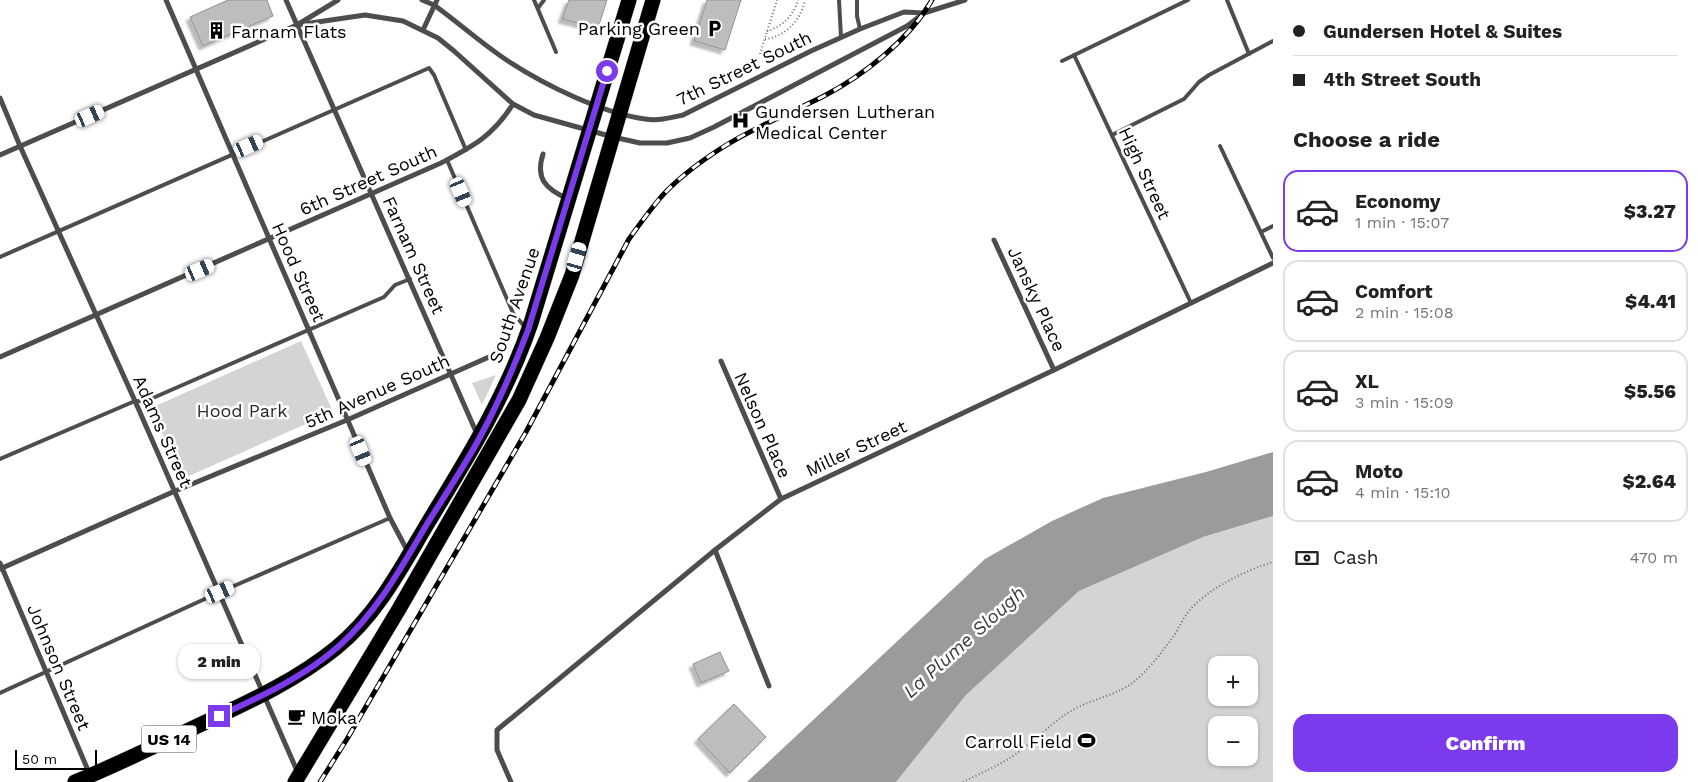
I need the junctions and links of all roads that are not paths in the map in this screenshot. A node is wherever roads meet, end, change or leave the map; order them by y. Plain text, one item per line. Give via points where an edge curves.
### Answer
1 (166, 0) edge
2 (286, 0) edge
3 (338, 0) edge
4 (422, 0) edge
5 (534, 0) edge
6 (544, 0) edge
7 (629, 0) edge
8 (653, 0) edge
9 (839, 0) edge
10 (857, 0) edge
11 (966, 0) edge
12 (1188, 0) edge
13 (1227, 0) edge
14 (436, 3) edge
15 (538, 8) junction
16 (924, 13) junction
17 (297, 25) junction
18 (860, 29) junction
19 (423, 30) junction
20 (841, 37) junction
21 (1273, 41) edge
22 (556, 52) dead end
23 (1249, 54) junction
24 (1074, 55) junction
25 (1062, 61) dead end
26 (196, 69) junction
27 (0, 98) edge
28 (513, 104) junction
29 (597, 105) junction
30 (334, 110) junction
31 (620, 113) junction
32 (589, 131) junction
33 (1112, 135) junction
34 (613, 138) junction
35 (20, 146) junction
36 (1220, 146) dead end
37 (466, 150) junction
38 (232, 154) junction
39 (543, 154) dead end
40 (0, 155) edge
41 (447, 160) junction
42 (372, 194) junction
43 (568, 200) junction
44 (1273, 226) edge
45 (58, 231) junction
46 (1261, 232) junction
47 (270, 239) junction
48 (994, 240) dead end
49 (0, 257) edge
50 (1273, 258) edge
51 (1273, 263) edge
52 (410, 279) junction
53 (1191, 303) junction
54 (96, 315) junction
55 (309, 329) junction
56 (528, 330) junction
57 (0, 357) edge
58 (489, 357) dead end
59 (721, 361) dead end
60 (1054, 370) junction
61 (450, 375) junction
62 (135, 401) junction
63 (348, 420) junction
64 (479, 439) junction
65 (0, 459) edge
66 (175, 491) junction
67 (781, 499) junction
68 (390, 518) junction
69 (715, 550) junction
70 (409, 555) junction
71 (1, 567) edge
72 (220, 592) junction
73 (47, 673) junction
74 (769, 686) dead end
75 (0, 693) edge
76 (264, 695) junction
77 (92, 779) edge
78 (297, 779) edge
79 (74, 782) edge
80 (511, 782) edge

1 - 26 street, Hood Street
2 - 17 street, Farnam Street
3 - 17 street, 7th Street South
4 - 14 street, 7th Street South
5 - 15 lane
6 - 15 lane
7 - 29 highway, South Avenue / US 14
8 - 31 highway
9 - 20 lane
10 - 18 lane
11 - 16 street, 7th Street South
12 - 24 lane
13 - 23 lane
14 - 19 street
14 - 29 street, 7th Street South via 506,60 532,76
15 - 22 lane
16 - 18 street, 7th Street South via 904,12
16 - 34 street, 7th Street South via 907,26 690,138 666,143 640,143
17 - 19 street, 7th Street South via 365,14 403,21
17 - 26 street, 7th Street South
17 - 30 street, Farnam Street
18 - 20 street, 7th Street South
19 - 28 street, 7th Street South via 454,51
20 - 31 street, 7th Street South via 683,115 646,119
21 - 23 lane
23 - 33 lane via 1209,75 1184,99
24 - 25 lane
24 - 33 lane, High Street
26 - 35 street, 7th Street South
26 - 38 street, Hood Street
27 - 35 street, Adams Street
28 - 32 street, 7th Street South via 534,115
28 - 37 street, 6th Street South via 489,135
29 - 31 street, 7th Street South
29 - 32 highway, South Avenue / US 14
30 - 37 lane via 429,68
30 - 38 lane
30 - 42 street, Farnam Street
31 - 34 highway
32 - 34 street, 7th Street South
32 - 43 highway, South Avenue / US 14
33 - 53 lane, High Street
34 - 78 highway via 572,275 519,400
35 - 40 street, 7th Street South
35 - 45 street, Adams Street
36 - 46 lane
37 - 41 street, 6th Street South
38 - 45 lane
38 - 47 street, Hood Street
39 - 43 street via 541,178 556,194
41 - 42 street, 6th Street South
41 - 56 lane via 512,313
42 - 47 street, 6th Street South
42 - 52 street, Farnam Street
43 - 56 highway, South Avenue / US 14
44 - 46 lane
45 - 49 lane
45 - 54 street, Adams Street
46 - 50 lane
47 - 54 street, 6th Street South
47 - 55 street, Hood Street
48 - 60 street, Jansky Place
51 - 53 street, Miller Street
52 - 55 lane via 395,285 384,297
52 - 61 street, Farnam Street
53 - 60 street, Miller Street
54 - 57 street, 6th Street South
54 - 62 street, Adams Street
55 - 62 lane via 146,401
55 - 63 street, Hood Street
56 - 64 highway, South Avenue / US 14 via 513,370
58 - 61 street, 5th Avenue South
59 - 67 street, Nelson Place
60 - 67 street, Miller Street
61 - 63 street, 5th Avenue South
61 - 64 street, Farnam Street
62 - 65 lane
62 - 66 street, Adams Street
63 - 66 street, 5th Avenue South
63 - 68 street, Hood Street
64 - 70 highway, South Avenue / US 14
66 - 71 street, 5th Avenue South
66 - 72 street, Adams Street
67 - 69 street, Miller Street
68 - 70 street, Hood Street
68 - 72 lane
69 - 74 street
69 - 80 street, Miller Street via 497,730 497,750
70 - 76 highway, South Avenue / US 14 via 382,600 362,624 318,662
71 - 73 street, Johnson Street
72 - 73 lane
72 - 76 street, Adams Street
73 - 75 lane
73 - 77 street, Johnson Street
76 - 77 highway, US 14
76 - 78 street, Adams Street
77 - 79 highway, US 14

